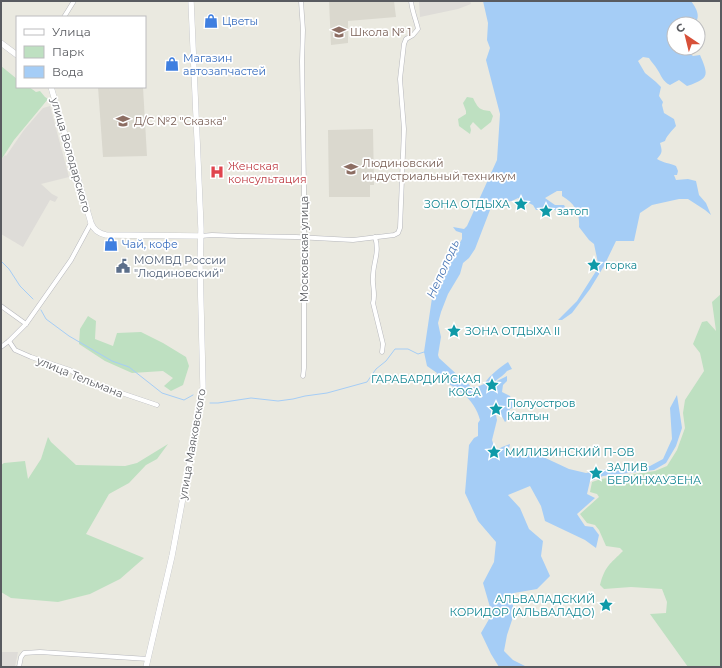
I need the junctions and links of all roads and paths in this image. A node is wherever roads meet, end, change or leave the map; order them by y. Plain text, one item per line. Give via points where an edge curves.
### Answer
1 (74, 1) edge
2 (191, 1) edge
3 (301, 1) edge
4 (411, 1) edge
5 (65, 16) edge
6 (1, 43) edge
7 (16, 54) edge
8 (51, 88) edge
9 (91, 223) junction
10 (201, 236) junction
11 (375, 237) junction
12 (304, 238) junction
13 (1, 306) edge
14 (26, 324) junction
15 (9, 340) junction
16 (1, 347) edge
17 (382, 352) dead end
18 (304, 376) dead end
19 (157, 405) dead end
20 (148, 659) junction
21 (19, 667) edge
22 (146, 667) edge

1 - 5 street
2 - 10 street, улица Маяковского
3 - 12 street, Московская улица
4 - 11 street via 418,30 406,39 404,44 400,80 404,129 400,228 394,235
6 - 7 street
8 - 9 street, улица Володарского
9 - 10 street, улица Володарского via 97,231 106,235
9 - 14 street, улица Володарского via 71,260
10 - 12 street
10 - 20 street, улица Маяковского via 203,387 172,556
11 - 12 street via 354,240
11 - 17 street via 378,244 372,278 373,303 383,344
12 - 18 street, Московская улица
13 - 14 street
14 - 15 street, улица Володарского
15 - 16 street, улица Володарского
15 - 19 street, улица Тельмана via 15,350 31,358 70,370 86,381
20 - 21 street via 40,652 24,653
20 - 22 street, улица Маяковского

